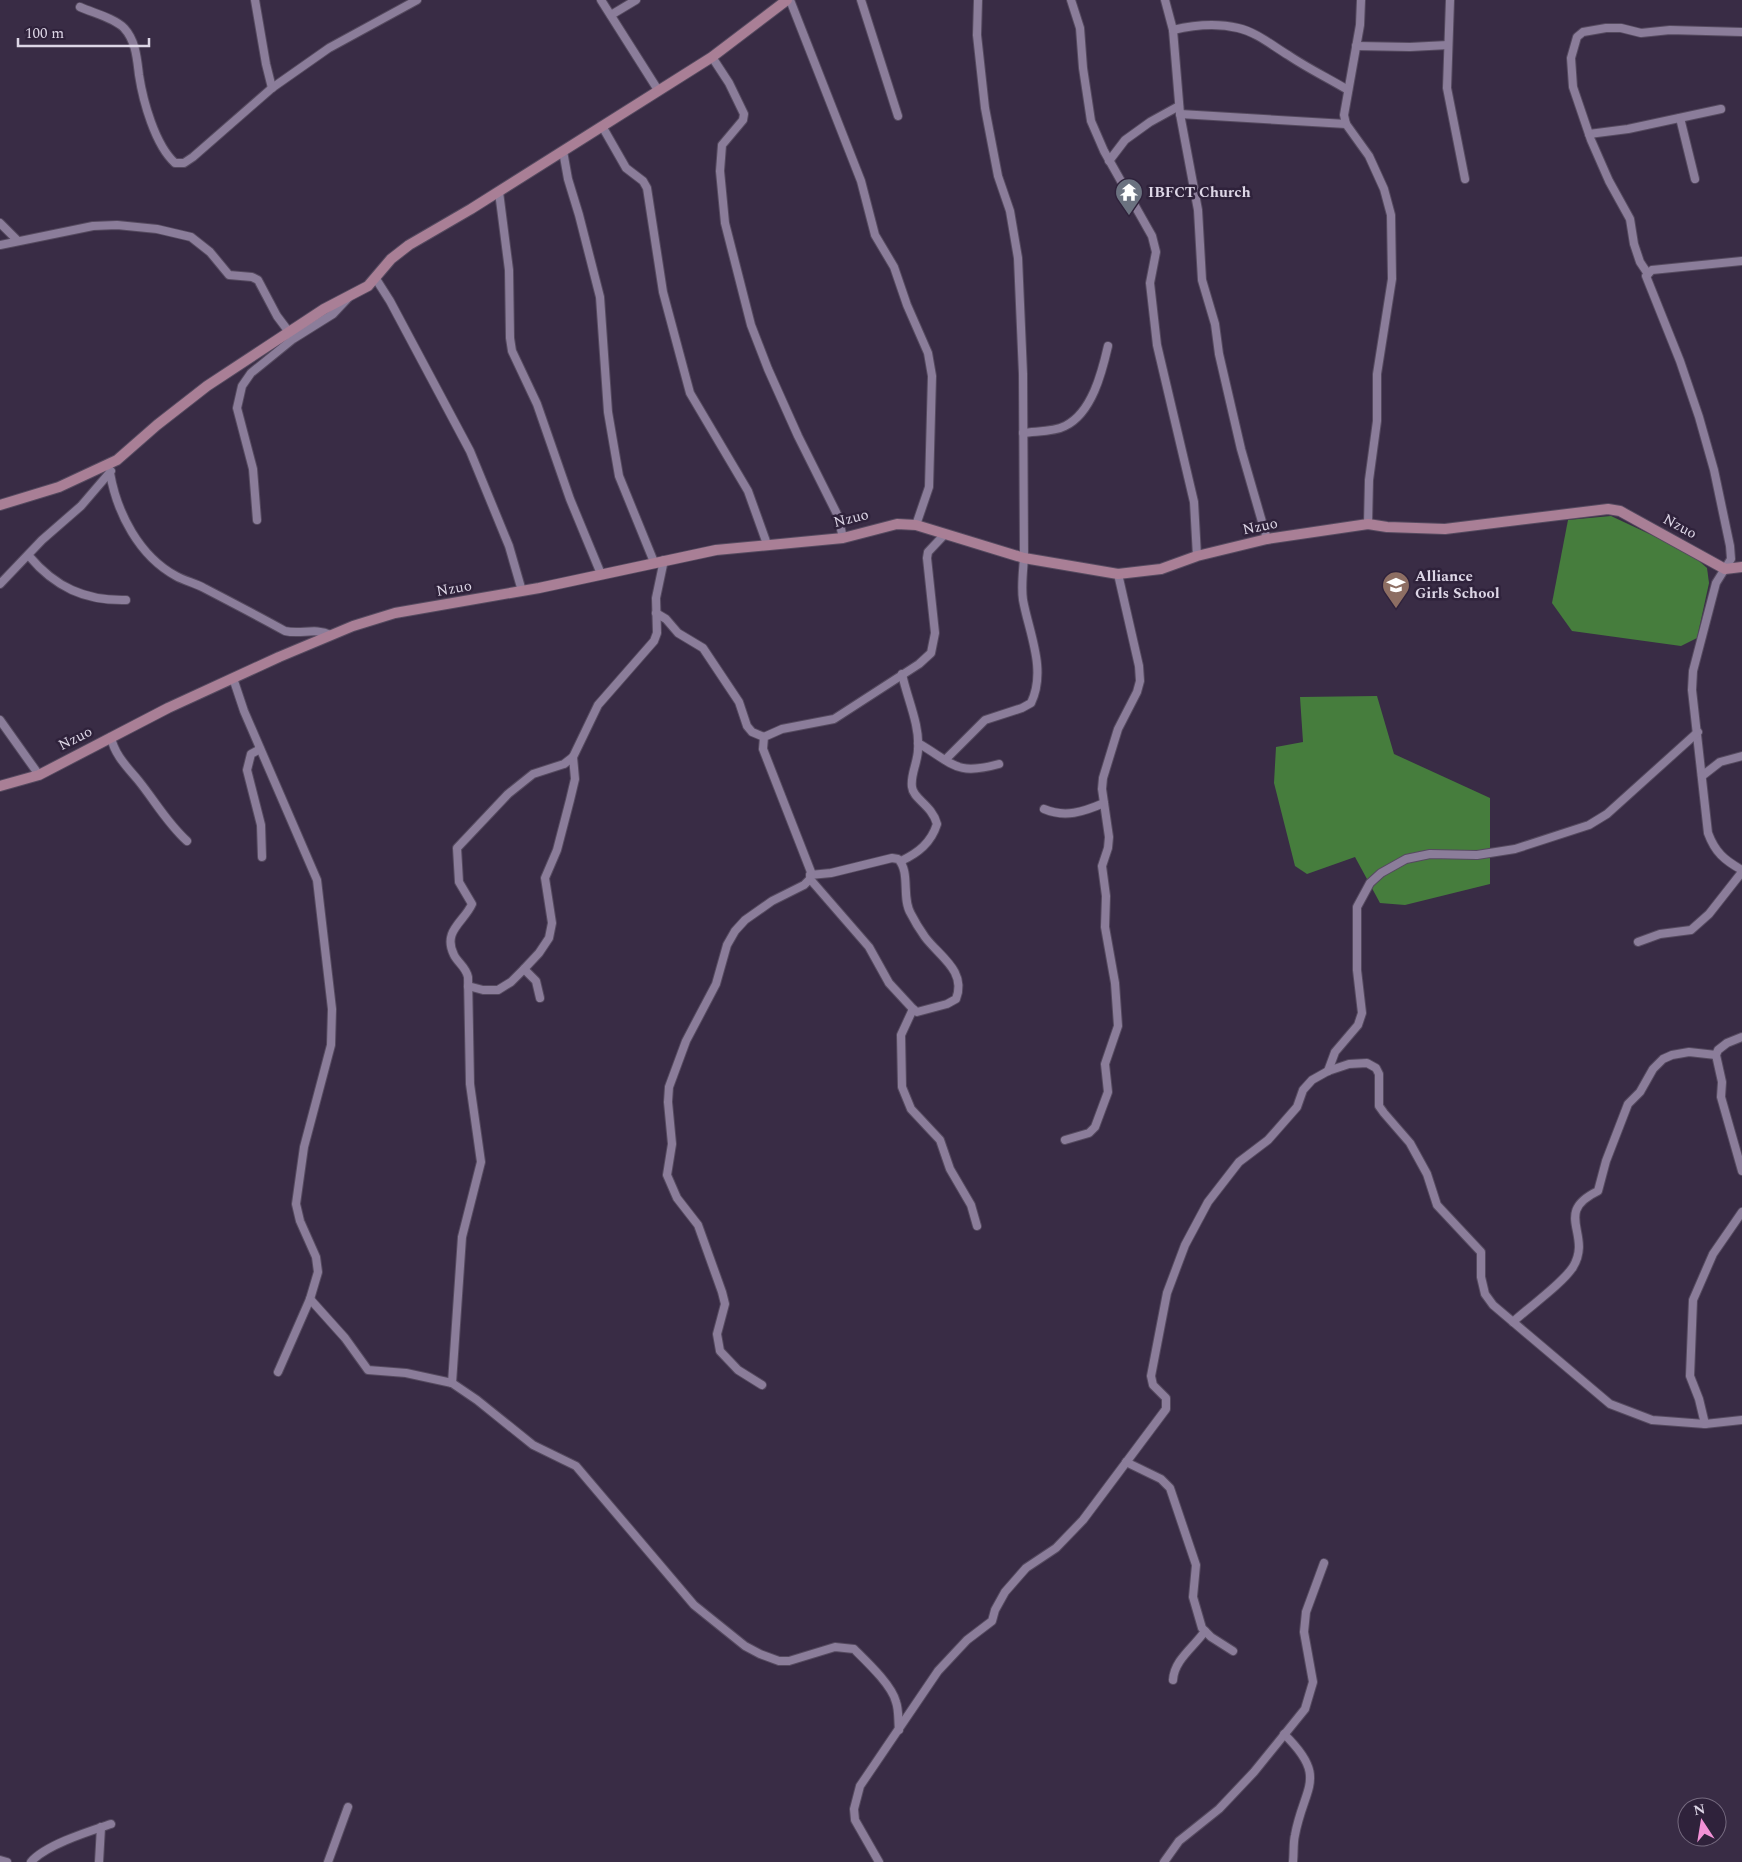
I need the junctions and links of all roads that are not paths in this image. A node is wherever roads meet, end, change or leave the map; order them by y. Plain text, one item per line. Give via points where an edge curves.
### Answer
1 (255, 0) edge
2 (417, 0) edge
3 (601, 0) edge
4 (636, 0) edge
5 (788, 0) edge
6 (861, 0) edge
7 (978, 0) edge
8 (1071, 0) edge
9 (1165, 0) edge
10 (1361, 0) edge
11 (1450, 0) edge
12 (80, 7) dead end
13 (610, 15) junction
14 (1173, 30) junction
15 (1742, 32) edge
16 (1448, 45) junction
17 (1356, 46) junction
18 (712, 57) junction
19 (272, 88) junction
20 (658, 90) junction
21 (1348, 90) junction
22 (1721, 108) dead end
23 (1180, 110) junction
24 (898, 116) dead end
25 (1680, 118) junction
26 (1346, 124) junction
27 (602, 126) junction
28 (1589, 134) junction
29 (563, 151) junction
30 (1109, 162) junction
31 (1465, 179) dead end
32 (1695, 179) dead end
33 (499, 192) junction
34 (0, 223) edge
35 (17, 240) junction
36 (0, 245) edge
37 (1742, 261) edge
38 (1648, 274) junction
39 (376, 279) junction
40 (349, 297) junction
41 (289, 332) junction
42 (1108, 346) dead end
43 (1023, 433) junction
44 (117, 460) junction
45 (110, 473) junction
46 (0, 505) edge
47 (258, 520) dead end
48 (916, 524) junction
49 (1368, 524) junction
50 (944, 535) junction
51 (843, 538) junction
52 (1267, 539) junction
53 (767, 544) junction
54 (29, 556) junction
55 (1197, 556) junction
56 (1024, 558) junction
57 (659, 561) junction
58 (1742, 567) edge
59 (1725, 569) junction
60 (602, 574) junction
61 (1118, 574) junction
62 (0, 584) edge
63 (522, 591) junction
64 (126, 600) dead end
65 (656, 613) junction
66 (331, 635) junction
67 (902, 674) junction
68 (233, 678) junction
69 (0, 720) edge
70 (1698, 732) junction
71 (112, 737) junction
72 (764, 737) junction
73 (918, 743) junction
74 (260, 749) junction
75 (1742, 756) edge
76 (573, 757) junction
77 (945, 760) junction
78 (999, 764) dead end
79 (39, 775) junction
80 (1702, 776) junction
81 (0, 786) edge
82 (1104, 803) junction
83 (1044, 809) dead end
84 (187, 841) dead end
85 (262, 857) dead end
86 (901, 861) junction
87 (1742, 871) edge
88 (810, 877) junction
89 (1638, 942) dead end
90 (524, 969) junction
91 (468, 986) junction
92 (540, 998) dead end
93 (913, 1009) junction
94 (1742, 1037) edge
95 (1716, 1055) junction
96 (1328, 1071) junction
97 (1065, 1140) dead end
98 (1742, 1171) edge
99 (1742, 1212) edge
100 (977, 1226) dead end
101 (310, 1299) junction
102 (1512, 1322) junction
103 (278, 1372) dead end
104 (452, 1383) junction
105 (762, 1385) dead end
106 (1742, 1420) edge
107 (1705, 1424) junction
108 (1126, 1462) junction
109 (1324, 1563) dead end
110 (1205, 1631) junction
111 (1233, 1651) dead end
112 (1173, 1680) dead end
113 (899, 1730) junction
114 (1284, 1734) junction
115 (348, 1807) dead end
116 (111, 1824) dead end
117 (101, 1827) junction
118 (0, 1860) edge
119 (7, 1862) edge
120 (31, 1862) edge
121 (99, 1862) edge
122 (328, 1862) edge
123 (878, 1862) edge
124 (1164, 1862) edge
125 (1293, 1862) edge

1 - 19 street
2 - 19 street via 329,48
3 - 13 street
4 - 13 street
5 - 18 street
5 - 48 street via 861,181 876,235 894,267 928,353 932,376 929,487
6 - 24 street
7 - 43 street via 977,35 985,108 1018,258
8 - 30 street via 1080,28 1091,121
9 - 14 street
10 - 17 street
11 - 16 street
12 - 19 street via 118,23 132,40 150,119 168,157 175,163 193,158
13 - 20 street
14 - 21 street via 1214,25 1239,28 1273,44
14 - 23 street
15 - 28 street via 1670,30 1641,33 1606,28 1583,32 1576,37 1571,73
16 - 17 street
16 - 31 street via 1447,88
17 - 21 street
18 - 20 street
18 - 51 street via 730,83 744,114 743,120 722,146 720,171 725,224 751,325 798,436 838,516
20 - 27 street
21 - 26 street via 1344,115
22 - 25 street
23 - 26 street
23 - 30 street via 1150,122 1125,140
23 - 52 street via 1198,210 1202,280 1215,324 1241,449
25 - 28 street
25 - 32 street
26 - 49 street via 1369,156 1392,215 1392,280 1378,374 1377,429 1369,480
27 - 29 street
27 - 53 street via 626,168 647,188 663,292 690,393 752,500
28 - 38 street via 1630,219 1640,262
29 - 33 street
29 - 57 street via 600,297 608,412 619,476
30 - 55 street via 1152,236 1156,252 1150,283 1157,345 1194,502
33 - 39 street via 409,245 391,258
33 - 60 street via 509,270 512,351 545,424 570,499
34 - 35 street
35 - 36 street
35 - 41 street via 93,226 117,225 191,237 210,252 229,275 258,280
37 - 38 street via 1652,270
38 - 59 street via 1646,276 1684,370 1714,470 1730,546 1731,559
39 - 40 street
39 - 63 street via 470,451 509,546
40 - 41 street
40 - 47 street via 333,314 293,339 251,372 242,386 237,400 238,418 253,469
41 - 44 street via 207,386
42 - 43 street via 1102,375 1075,420 1064,427
43 - 56 street
44 - 45 street
44 - 46 street via 59,487
45 - 54 street
45 - 66 street via 130,529 160,565 177,577 196,583 285,631 320,630
48 - 50 street, Nzuo
48 - 51 street, Nzuo via 897,524
49 - 52 street, Nzuo
49 - 59 street, Nzuo via 1446,529 1620,511
50 - 56 street, Nzuo
50 - 67 street via 928,552 927,558 934,644 931,653
51 - 53 street, Nzuo
52 - 55 street, Nzuo
53 - 57 street, Nzuo
54 - 62 street
54 - 64 street via 48,576 71,591 98,599
55 - 61 street, Nzuo via 1161,569
56 - 61 street, Nzuo
56 - 77 street via 1024,600 1037,655 1034,696 1031,703 1022,708 985,720
57 - 60 street, Nzuo
57 - 65 street
58 - 59 street
59 - 70 street via 1716,583 1693,671 1692,690
60 - 63 street, Nzuo
61 - 82 street via 1140,681 1118,728 1108,760 1103,778
63 - 66 street, Nzuo via 394,613
65 - 72 street via 702,648 739,702 747,726
65 - 76 street via 658,633 654,641 598,705
66 - 68 street, Nzuo
67 - 72 street via 834,719 782,729
67 - 73 street
68 - 71 street, Nzuo
68 - 74 street
69 - 79 street
70 - 80 street
70 - 96 street via 1607,814 1589,825 1515,849 1477,855 1430,854 1406,859 1370,883 1357,907 1357,970 1362,1012 1358,1025 1335,1052
71 - 79 street, Nzuo
71 - 84 street via 128,769 172,828
72 - 88 street via 763,749 811,872
73 - 77 street
73 - 86 street via 912,789 934,814 937,824 924,846
74 - 85 street via 251,754 247,770 261,825
74 - 101 street via 317,880 332,1009 331,1045 304,1147 297,1188 300,1221 316,1257 318,1272
75 - 80 street via 1720,762
76 - 90 street via 575,779 557,850 545,878 552,929 539,953
76 - 91 street via 564,764 533,774 508,794 457,848 459,882 472,904 452,929 450,940 454,956 468,972
77 - 78 street via 964,770
79 - 81 street, Nzuo
80 - 87 street via 1708,833 1714,849
82 - 83 street via 1071,814 1057,814
82 - 97 street via 1109,837 1102,866 1106,896 1105,927 1115,983 1118,1026 1105,1064 1108,1092 1095,1127 1089,1133
86 - 88 street via 892,858
86 - 93 street via 907,907 925,937 949,963 959,986 954,1001 917,1012
87 - 89 street via 1710,914 1691,930 1660,934
88 - 93 street via 869,947 889,984
88 - 105 street via 804,885 757,911 735,931 727,945 716,984 686,1042 669,1088 672,1144 667,1175 677,1198 698,1225 722,1292 725,1304 717,1334 720,1351 738,1370
90 - 91 street via 498,990
90 - 92 street via 536,981
91 - 104 street via 470,1084 481,1162 462,1237
93 - 100 street via 901,1036 902,1086 911,1108 940,1140 950,1169 971,1205
94 - 95 street via 1727,1043
95 - 98 street via 1722,1082 1721,1097
95 - 102 street via 1689,1052 1672,1055 1653,1069 1640,1092 1628,1104 1598,1191 1582,1200 1576,1208 1574,1216 1579,1253 1572,1267
96 - 102 street via 1349,1064 1367,1064 1376,1068 1380,1106 1410,1143 1437,1205 1481,1252 1485,1294
96 - 108 street via 1312,1080 1303,1090 1297,1107 1268,1140 1239,1162 1208,1202 1185,1245 1167,1293 1151,1376 1153,1385 1166,1398 1166,1409
99 - 107 street via 1713,1254 1693,1300 1690,1376
101 - 103 street
101 - 104 street via 368,1370 406,1373
102 - 107 street via 1610,1404 1652,1420
104 - 113 street via 533,1445 576,1466 694,1605 745,1646 779,1661 835,1647 854,1649 872,1667 897,1702
106 - 107 street
108 - 110 street via 1160,1479 1170,1488 1196,1565 1193,1598
108 - 113 street via 1083,1520 1056,1548 1026,1568 1005,1592 992,1621 942,1665
109 - 114 street via 1306,1612 1304,1632 1313,1682 1310,1696 1305,1709
110 - 111 street
110 - 112 street via 1179,1662
113 - 123 street via 860,1786 854,1809 855,1820
114 - 124 street via 1219,1810 1179,1841
114 - 125 street via 1294,1744 1311,1773 1309,1792 1294,1836
115 - 122 street
116 - 117 street
117 - 120 street via 43,1852
117 - 121 street
118 - 119 street

